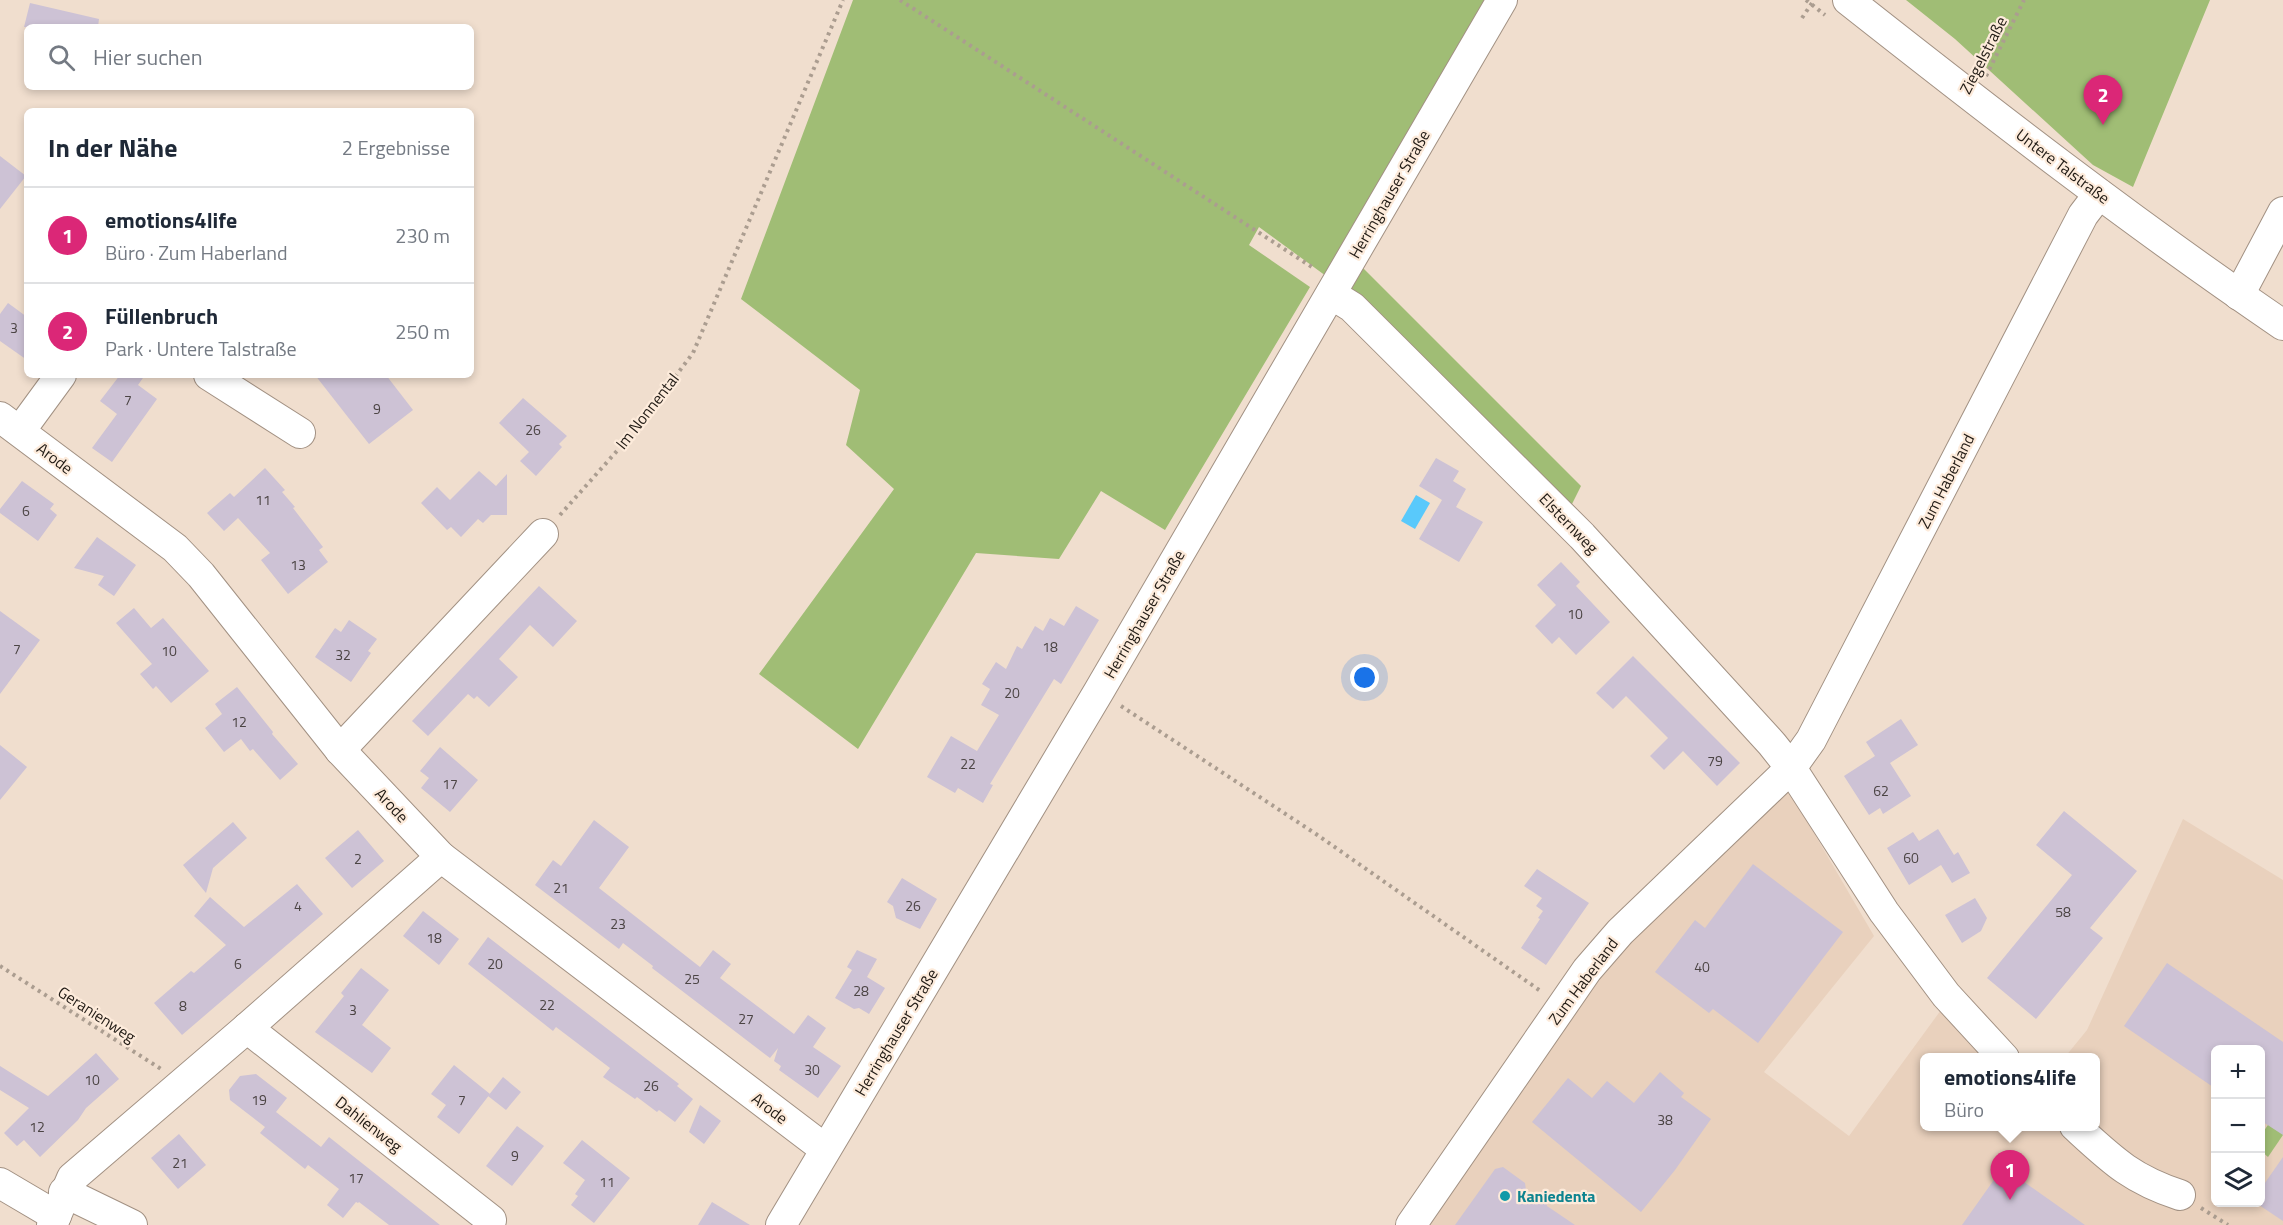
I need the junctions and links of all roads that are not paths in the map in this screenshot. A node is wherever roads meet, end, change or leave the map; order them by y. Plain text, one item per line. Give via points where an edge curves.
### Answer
1 (1502, 0) edge
2 (1848, 0) edge
3 (2099, 194) junction
4 (2283, 212) edge
5 (1331, 294) junction
6 (2239, 295) junction
7 (2283, 325) edge
8 (58, 378) edge
9 (214, 378) edge
10 (10, 424) edge
11 (300, 433) dead end
12 (543, 534) road end
13 (340, 750) junction
14 (1791, 768) junction
15 (441, 857) junction
16 (247, 1028) junction
17 (1999, 1053) edge
18 (2080, 1131) edge
19 (825, 1149) junction
20 (0, 1183) edge
21 (2180, 1195) dead end
22 (57, 1211) edge
23 (491, 1220) dead end
24 (132, 1225) edge
25 (781, 1225) edge
26 (1411, 1225) edge

1 - 5 street, Herringhauser Straße
2 - 3 street, Untere Talstraße
3 - 6 street, Untere Talstraße
3 - 14 street, Zum Haberland via 2083,215 1811,741
4 - 6 street
5 - 14 street, Elsternweg via 1352,308 1582,536
5 - 19 street, Herringhauser Straße
6 - 7 street, Untere Talstraße
8 - 10 street
9 - 11 street
10 - 13 street, Arode via 175,548 201,575
12 - 13 street
13 - 15 street, Arode
14 - 17 street via 1884,912 1946,995
14 - 26 street, Zum Haberland via 1620,932 1587,970
15 - 16 street
15 - 19 street, Arode
16 - 22 street via 72,1178
16 - 23 street, Dahlienweg
18 - 21 street via 2118,1166 2151,1186
19 - 25 street, Herringhauser Straße
20 - 22 street
22 - 24 street

